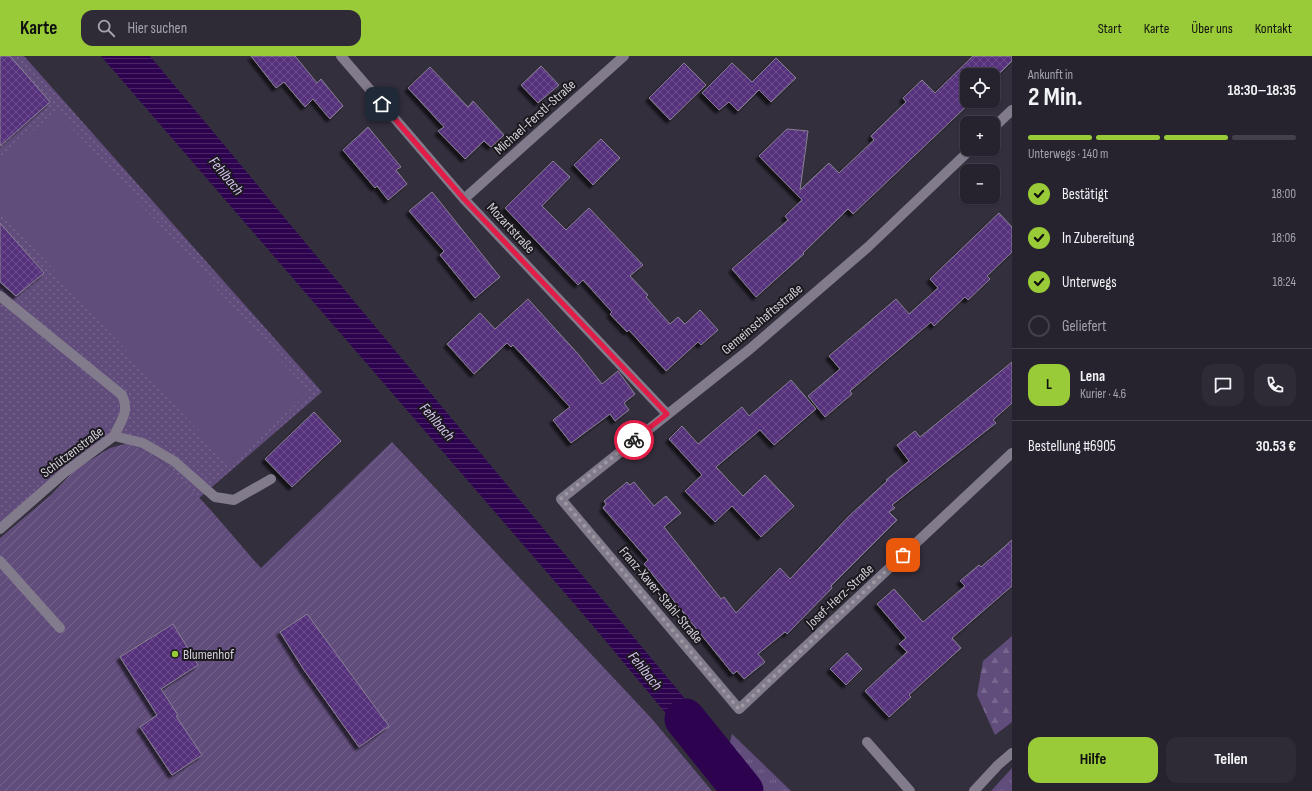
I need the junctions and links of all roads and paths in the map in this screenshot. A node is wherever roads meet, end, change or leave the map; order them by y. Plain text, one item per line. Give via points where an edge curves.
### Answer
1 (341, 56) edge
2 (624, 56) edge
3 (1012, 110) edge
4 (1000, 121) edge
5 (964, 156) edge
6 (464, 199) junction
7 (0, 296) edge
8 (667, 414) junction
9 (114, 436) junction
10 (1012, 453) edge
11 (271, 479) dead end
12 (561, 498) joint
13 (0, 528) edge
14 (0, 561) edge
15 (60, 628) dead end
16 (739, 709) joint
17 (867, 742) dead end
18 (1012, 753) edge
19 (910, 791) edge
20 (974, 791) edge

1 - 6 street, Mozartstraße
2 - 6 street, Michael-Ferstl-Straße
3 - 4 street
5 - 8 street, Gemeinschaftsstraße via 868,247 750,349
6 - 8 street, Mozartstraße
7 - 9 street via 122,395 126,404 125,412
8 - 12 street, Gemeinschaftsstraße
9 - 11 street, Schützenstraße via 143,443 174,461 215,497 234,500
9 - 13 street, Schützenstraße via 64,473
10 - 16 street, Josef-Herz-Straße
12 - 16 street, Franz-Xaver-Stahl-Straße
14 - 15 street
17 - 19 street
18 - 20 street

